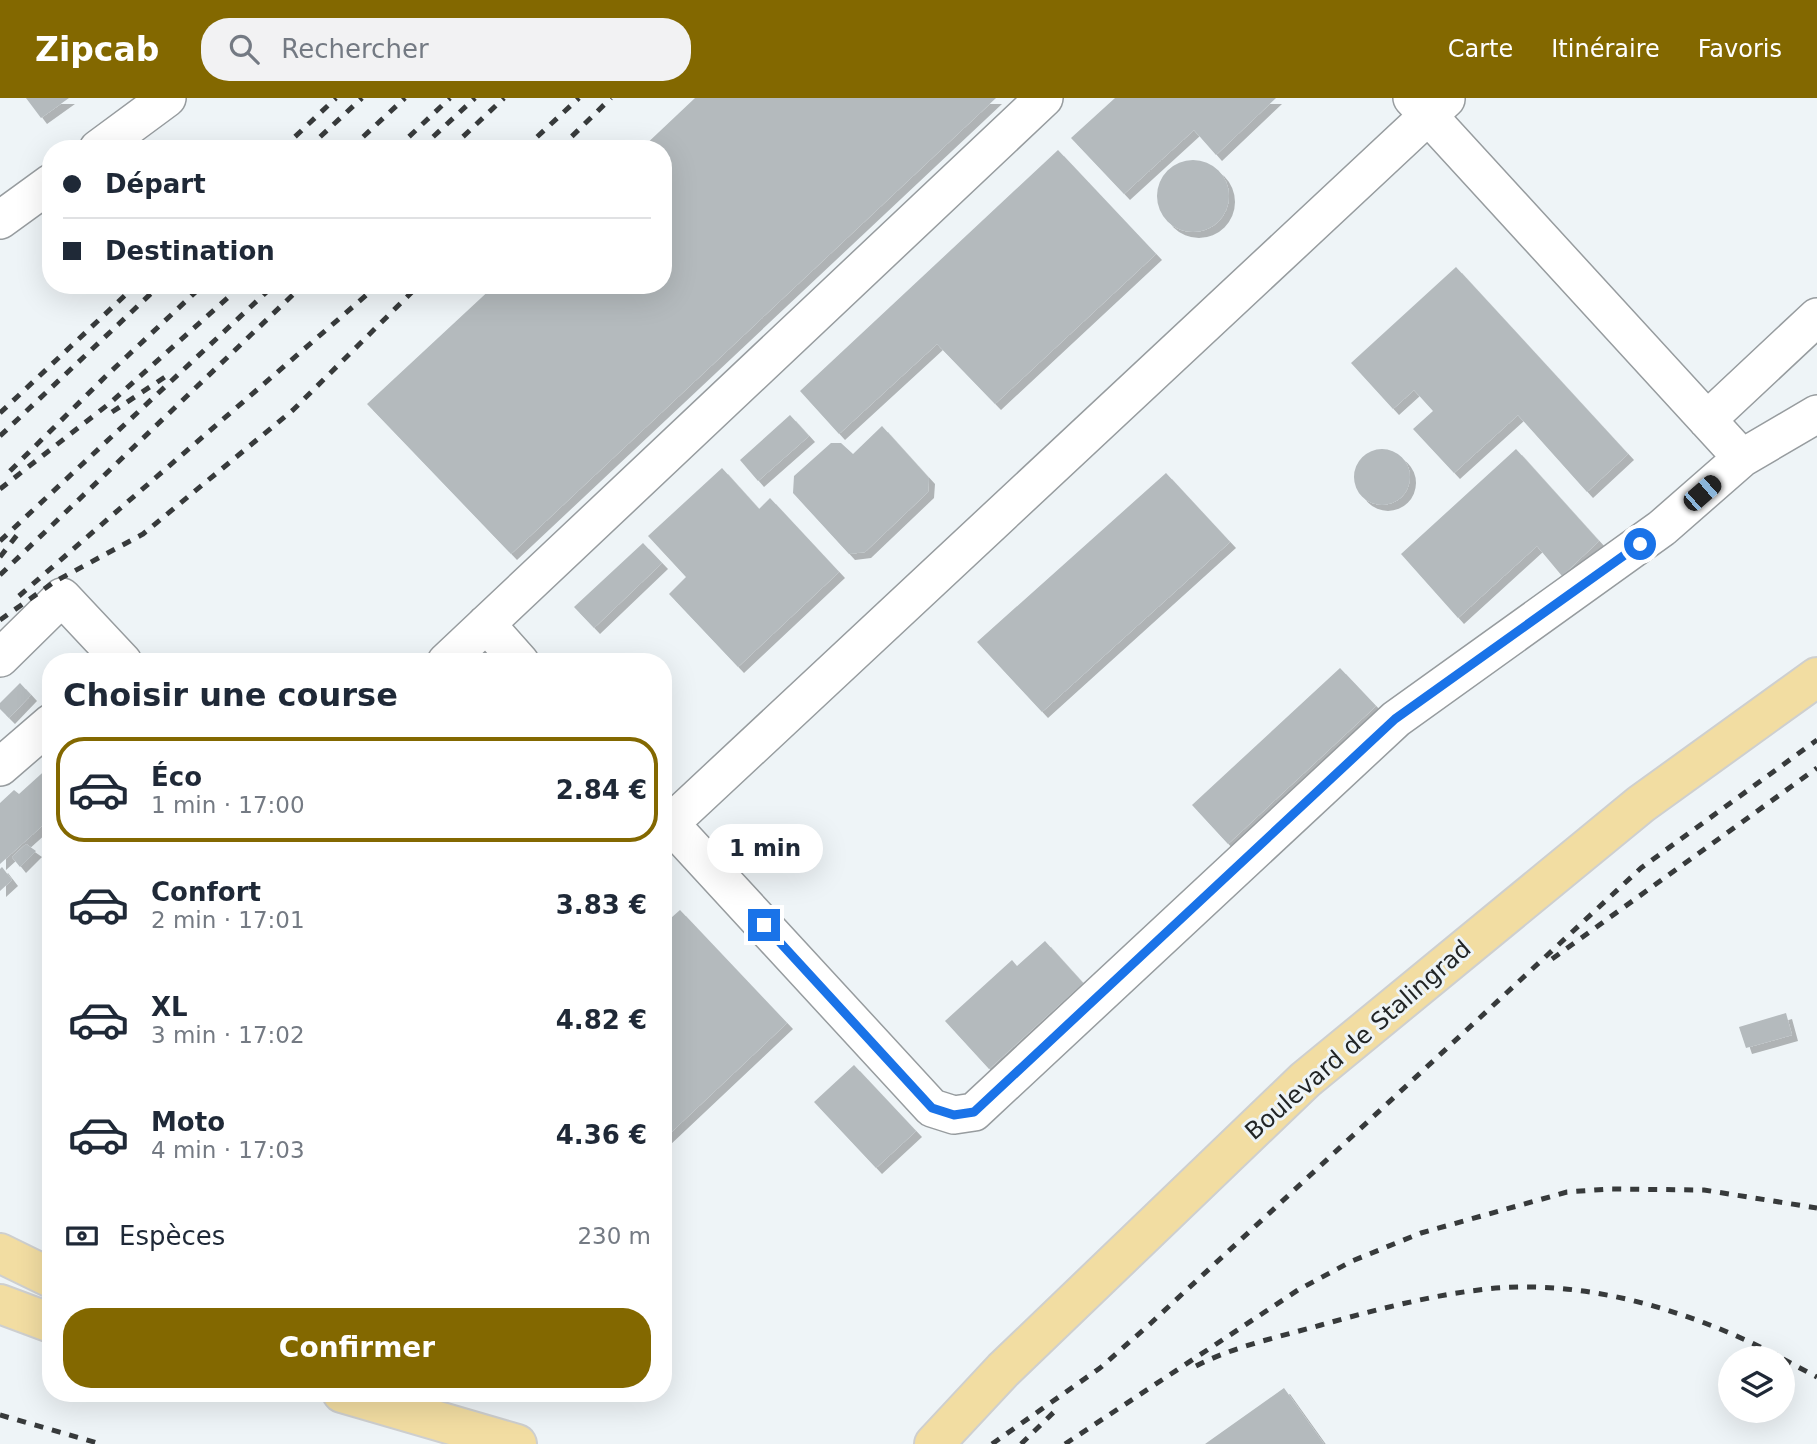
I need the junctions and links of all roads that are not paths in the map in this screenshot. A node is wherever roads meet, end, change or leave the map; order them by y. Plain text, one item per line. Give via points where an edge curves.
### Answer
1 (167, 98) edge
2 (1044, 98) edge
3 (1429, 104) edge
4 (110, 140) edge
5 (42, 190) edge
6 (0, 220) edge
7 (1817, 317) edge
8 (1817, 414) edge
9 (1707, 420) junction
10 (1742, 458) junction
11 (486, 624) junction
12 (114, 653) edge
13 (455, 653) edge
14 (512, 653) edge
15 (0, 657) edge
16 (1817, 677) edge
17 (42, 731) edge
18 (0, 767) edge
19 (672, 817) edge
20 (672, 829) edge
21 (0, 1253) edge
22 (42, 1274) edge
23 (0, 1304) edge
24 (42, 1320) edge
25 (373, 1402) edge
26 (517, 1444) edge
27 (934, 1444) edge

1 - 4 lane
2 - 11 lane
3 - 9 lane
3 - 19 lane
5 - 6 lane
7 - 9 lane
8 - 10 lane
9 - 10 lane
10 - 20 lane via 1662,528 1395,719 974,1112 954,1115 932,1108
11 - 13 lane
11 - 14 lane
12 - 15 lane via 62,597
16 - 27 main road, Boulevard de Stalingrad via 1641,804 1305,1080 1003,1370
17 - 18 lane
21 - 22 main road
23 - 24 main road
25 - 26 main road

